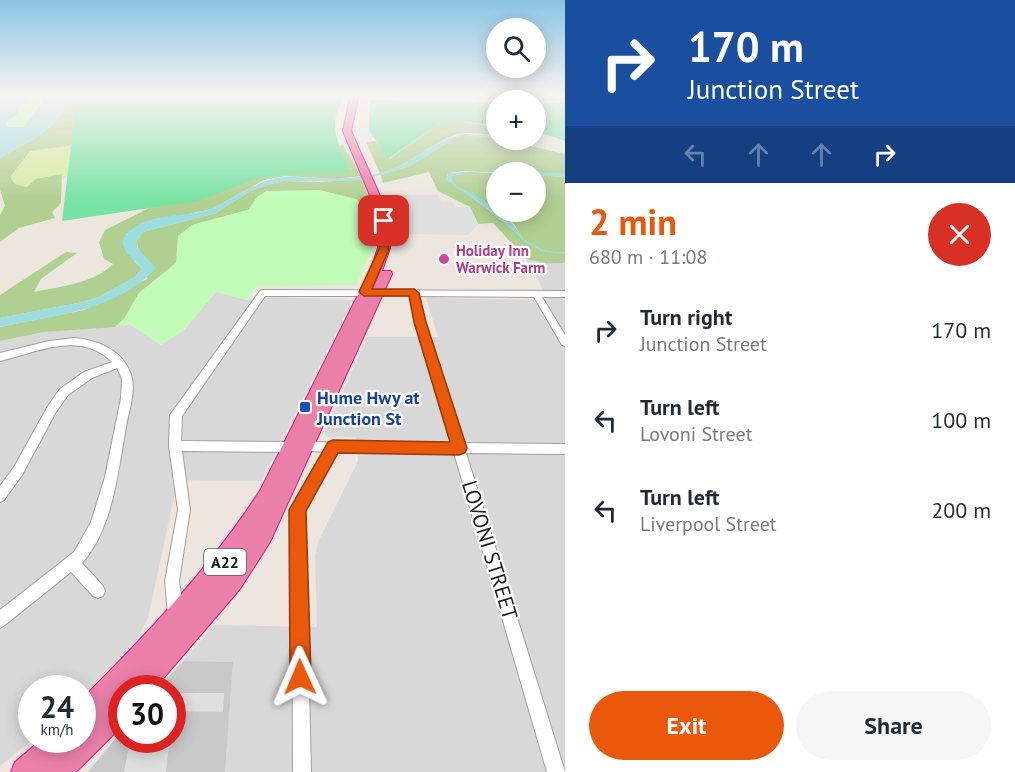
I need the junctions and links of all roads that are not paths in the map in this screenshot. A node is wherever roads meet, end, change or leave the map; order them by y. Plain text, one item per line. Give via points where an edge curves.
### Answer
1 (354, 130) edge
2 (371, 292) junction
3 (414, 293) junction
4 (536, 293) junction
5 (565, 294) edge
6 (565, 343) edge
7 (0, 357) edge
8 (119, 363) junction
9 (175, 446) junction
10 (299, 447) junction
11 (333, 447) junction
12 (459, 448) junction
13 (565, 449) edge
14 (0, 496) edge
15 (72, 562) junction
16 (98, 591) dead end
17 (177, 618) junction
18 (0, 620) edge
19 (150, 675) edge
20 (96, 704) edge
21 (108, 721) edge
22 (46, 753) edge
23 (25, 772) edge
24 (56, 772) edge
25 (302, 772) edge
26 (556, 772) edge

1 - 2 highway, A22 via 384,221 384,249
2 - 3 street
2 - 9 street via 263,293 180,408 175,422
2 - 10 highway, A22
3 - 4 street
3 - 12 street, LOVONI STREET
4 - 5 street
4 - 6 street
7 - 8 street via 73,342 98,346
8 - 14 street via 88,375 64,393
8 - 15 street via 127,377 126,394 105,504 80,555
9 - 10 street
9 - 17 street via 184,510 172,581
10 - 11 street
10 - 17 highway, A22 via 226,561
10 - 19 highway, A22 via 275,515 246,561
11 - 12 street
11 - 25 street via 298,510
12 - 13 street
12 - 26 street, LOVONI STREET
15 - 16 street
15 - 18 street
17 - 20 highway, A22
21 - 24 highway
22 - 23 highway

